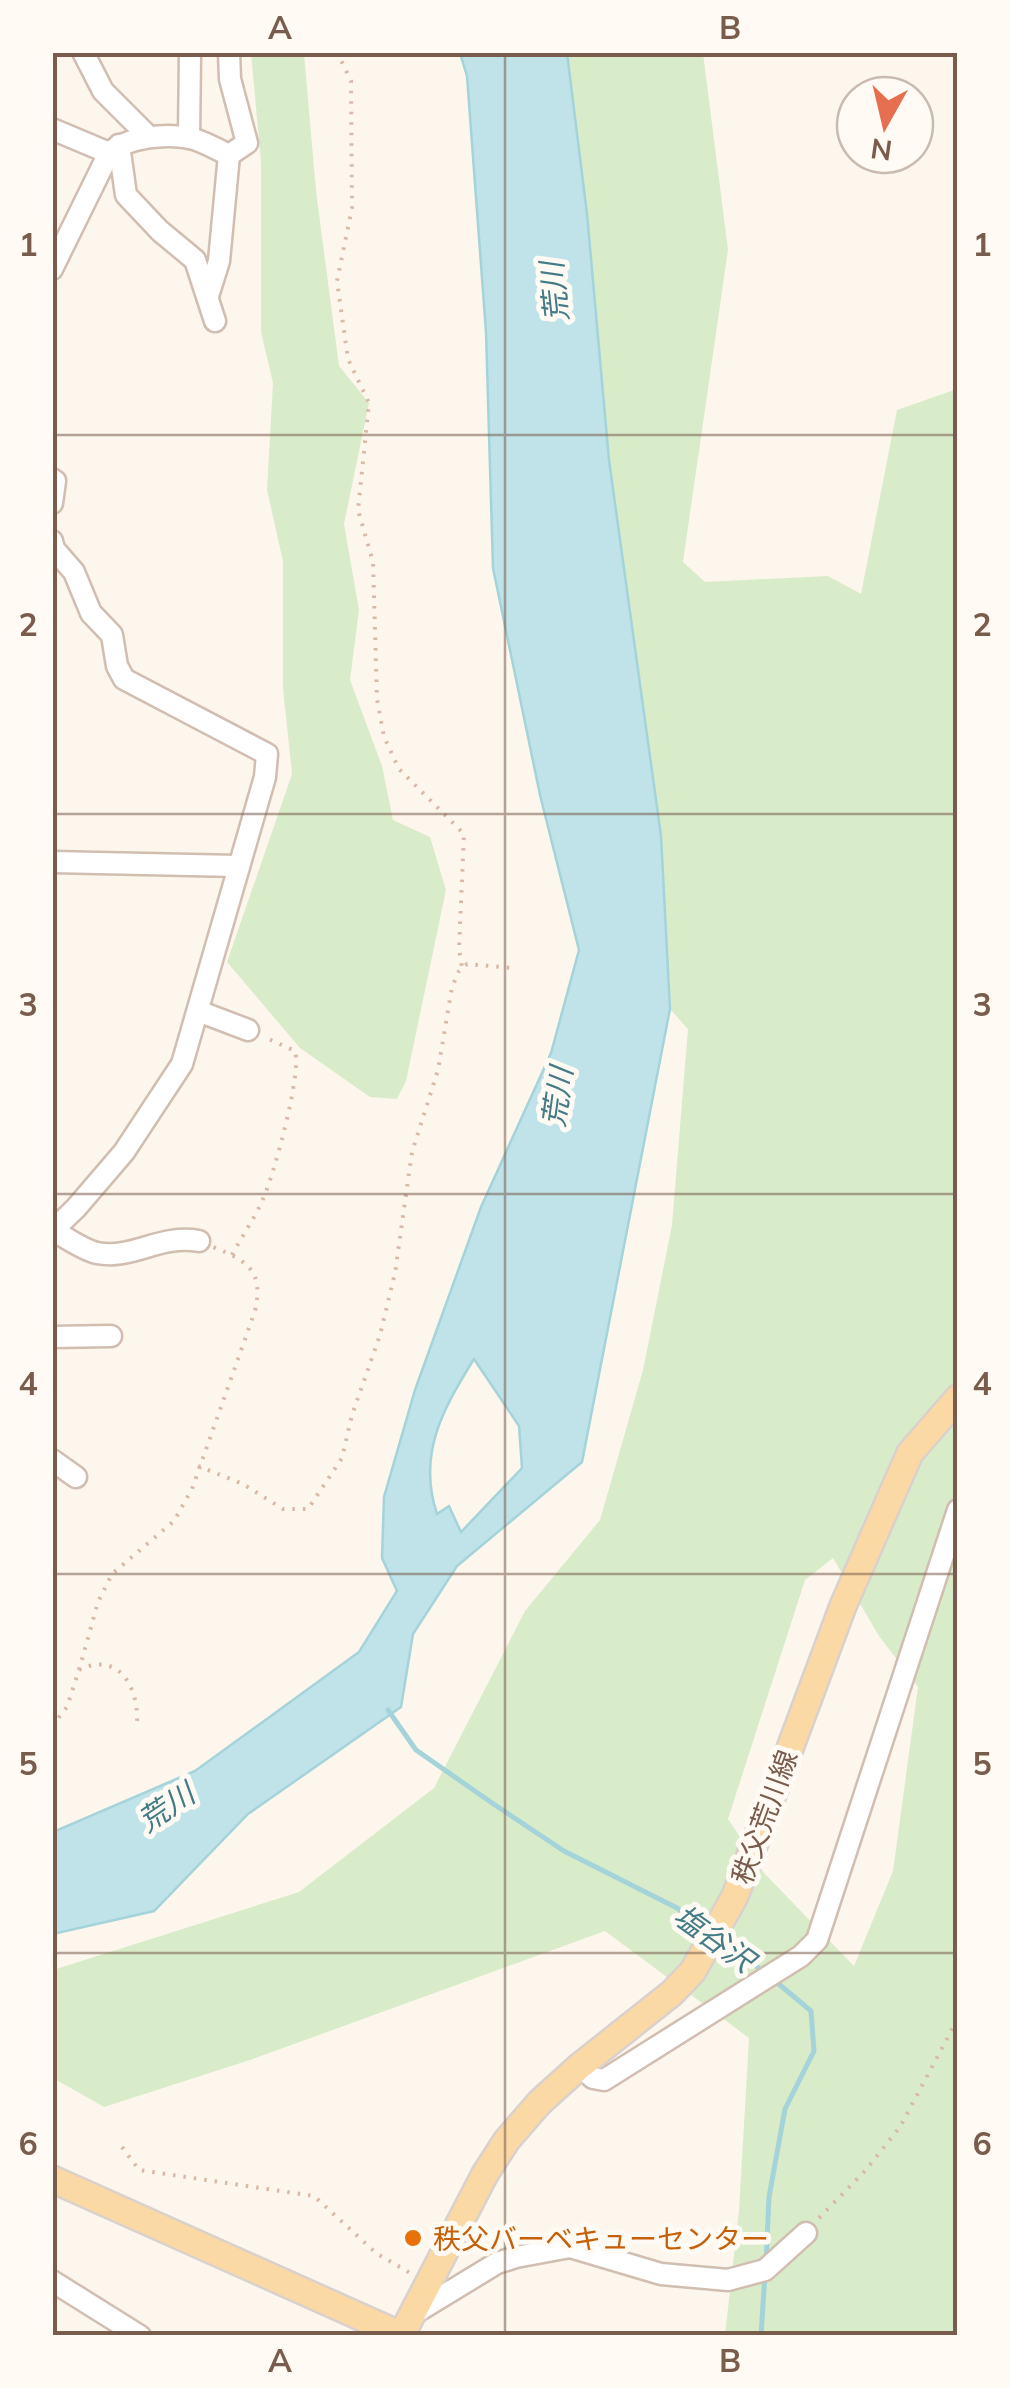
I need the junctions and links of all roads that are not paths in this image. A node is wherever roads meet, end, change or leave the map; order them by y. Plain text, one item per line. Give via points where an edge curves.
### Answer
1 (82, 52) edge
2 (190, 52) edge
3 (229, 52) edge
4 (52, 129) edge
5 (149, 138) junction
6 (188, 138) junction
7 (114, 149) junction
8 (229, 154) junction
9 (61, 226) edge
10 (52, 269) edge
11 (208, 296) junction
12 (215, 321) dead end
13 (52, 479) edge
14 (52, 502) edge
15 (52, 541) edge
16 (52, 862) edge
17 (237, 866) junction
18 (198, 1012) junction
19 (248, 1030) road end
20 (54, 1231) edge
21 (200, 1242) road end
22 (112, 1336) dead end
23 (52, 1338) edge
24 (958, 1398) edge
25 (52, 1460) edge
26 (76, 1476) dead end
27 (958, 1510) edge
28 (580, 2066) junction
29 (52, 2179) edge
30 (806, 2232) road end
31 (52, 2280) edge
32 (406, 2326) edge
33 (140, 2336) edge

1 - 5 street via 103,91
2 - 6 street
3 - 8 street via 246,144
4 - 7 street
5 - 6 street
5 - 7 street
6 - 8 street
7 - 9 street
7 - 11 street via 126,195 194,260
8 - 11 street via 220,262
9 - 10 street
11 - 12 street
13 - 14 street
15 - 17 street via 91,613 112,635 124,680 266,754
16 - 17 street
17 - 18 street
18 - 19 street
18 - 20 street via 182,1064 124,1152
20 - 21 street via 96,1253 125,1254 181,1238
22 - 23 street
24 - 28 main road, 秩父荒川線 via 910,1453 843,1606 735,1896 693,1971
25 - 26 street
27 - 28 street via 817,1940 604,2080
28 - 32 main road, 秩父荒川線 via 506,2140
29 - 32 main road
30 - 32 street via 765,2270 728,2280 661,2274 570,2248 516,2257 497,2263
31 - 33 street

